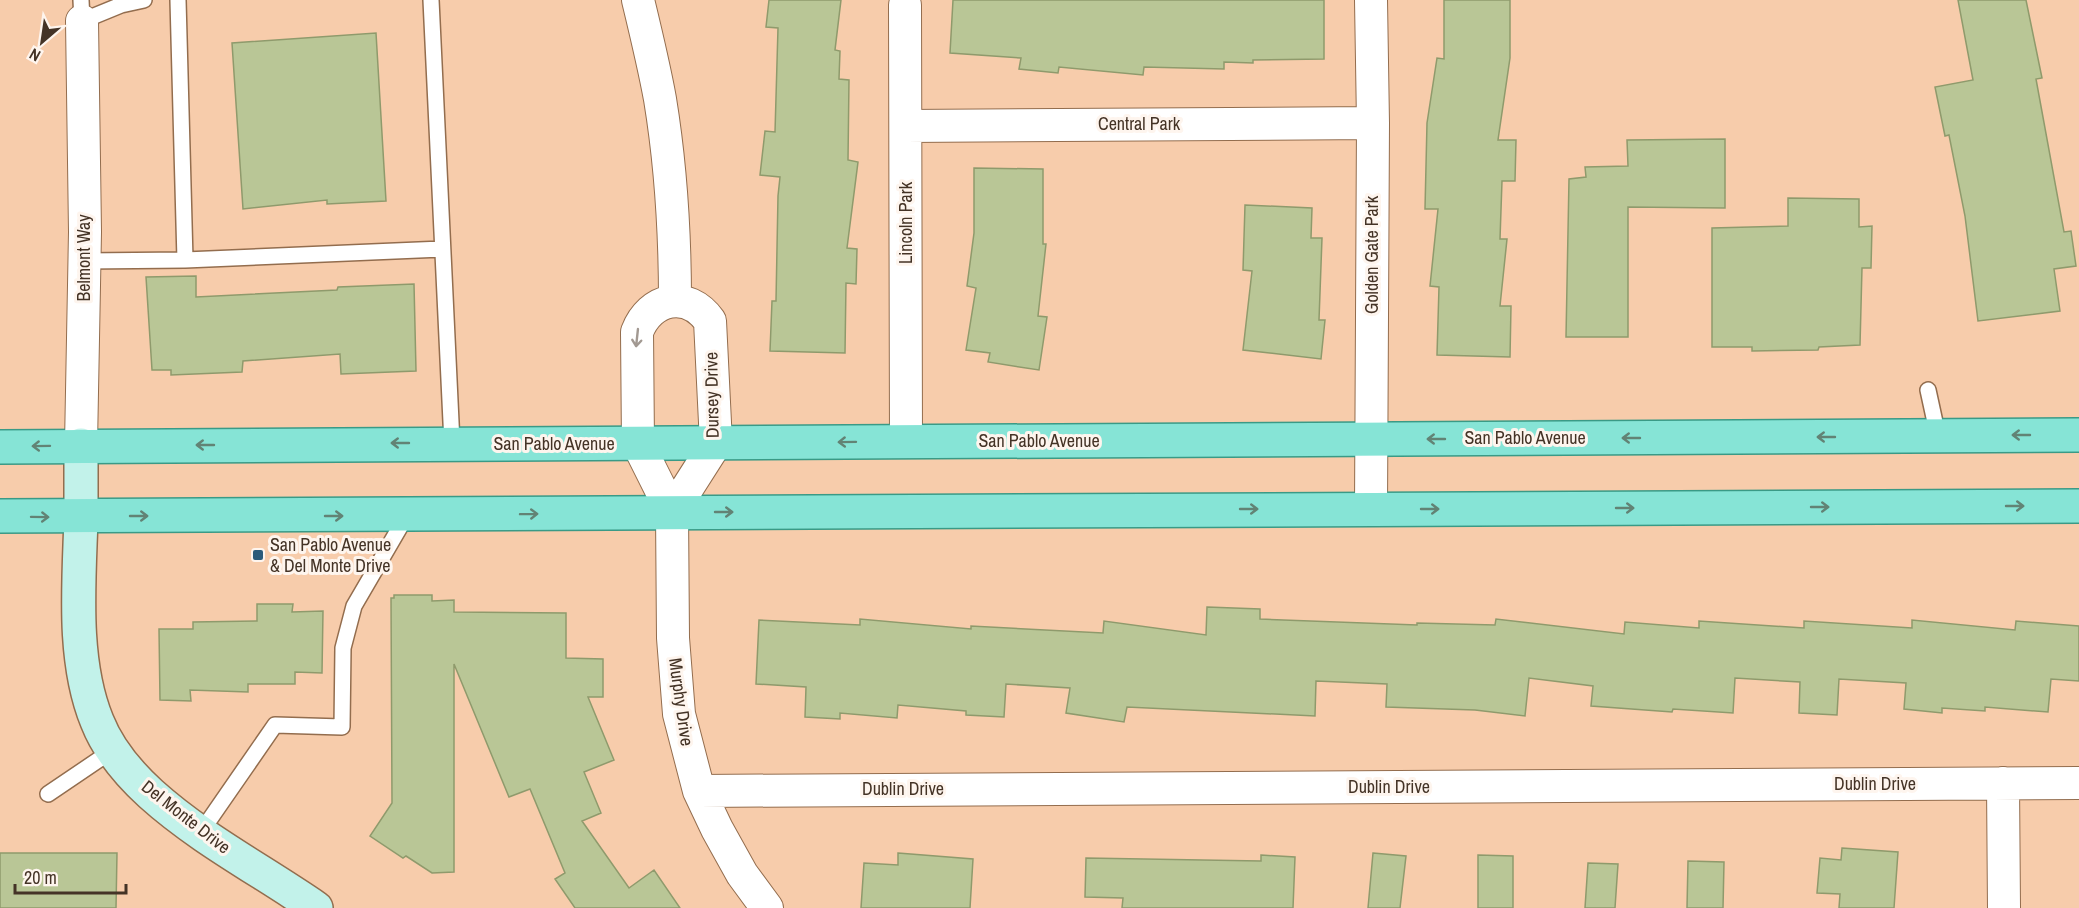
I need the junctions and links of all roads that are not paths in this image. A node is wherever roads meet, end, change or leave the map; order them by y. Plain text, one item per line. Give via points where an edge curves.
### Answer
1 (144, 0) edge
2 (178, 0) edge
3 (431, 0) edge
4 (638, 0) edge
5 (1371, 0) edge
6 (905, 5) dead end
7 (82, 10) edge
8 (1373, 123) junction
9 (906, 126) junction
10 (442, 249) junction
11 (185, 260) junction
12 (85, 261) junction
13 (675, 301) junction
14 (1928, 390) dead end
15 (2079, 435) edge
16 (1938, 436) junction
17 (1372, 439) junction
18 (906, 441) junction
19 (452, 443) junction
20 (716, 443) junction
21 (638, 444) junction
22 (81, 445) junction
23 (0, 447) edge
24 (2079, 506) edge
25 (1371, 509) junction
26 (672, 512) junction
27 (407, 515) junction
28 (0, 516) edge
29 (81, 517) junction
30 (113, 750) junction
31 (2003, 783) junction
32 (2079, 783) edge
33 (699, 790) junction
34 (48, 794) dead end
35 (201, 832) junction
36 (314, 907) edge
37 (767, 908) edge
38 (2004, 908) edge

1 - 7 lane
2 - 11 lane
3 - 10 lane
4 - 13 street via 660,100 670,176
5 - 8 street, Golden Gate Park
6 - 9 street, Lincoln Park
7 - 12 street, Belmont Way
8 - 9 street, Central Park
8 - 17 street, Golden Gate Park
9 - 18 street, Lincoln Park
10 - 11 lane
10 - 19 lane
11 - 12 lane
12 - 22 street, Belmont Way
13 - 20 street, Dursey Drive via 692,304 710,321
13 -> 21 street via 651,310 637,332
14 - 16 lane
15 -> 16 main road, San Pablo Avenue
16 -> 17 main road, San Pablo Avenue
17 - 18 main road, San Pablo Avenue
17 - 25 street, Golden Gate Park
18 -> 20 main road, San Pablo Avenue
19 - 21 main road, San Pablo Avenue
19 -> 22 main road, San Pablo Avenue
20 - 21 main road, San Pablo Avenue
20 - 26 street, Dursey Drive
21 - 26 street
22 -> 23 main road, San Pablo Avenue
22 - 29 street, Belmont Way
25 -> 24 main road
26 -> 25 main road
27 -> 26 main road
26 - 33 street, Murphy Drive via 673,638 679,714
29 -> 27 main road
27 - 35 lane via 354,606 344,648 342,727 275,725
28 -> 29 main road
29 - 30 street, Del Monte Drive via 78,598 84,672 97,721
30 - 34 lane
30 - 35 street, Del Monte Drive via 150,793
31 - 32 street, Dublin Drive
31 - 33 street, Dublin Drive
31 - 38 street
33 - 37 street, Murphy Drive via 728,852
35 - 36 street, Del Monte Drive

